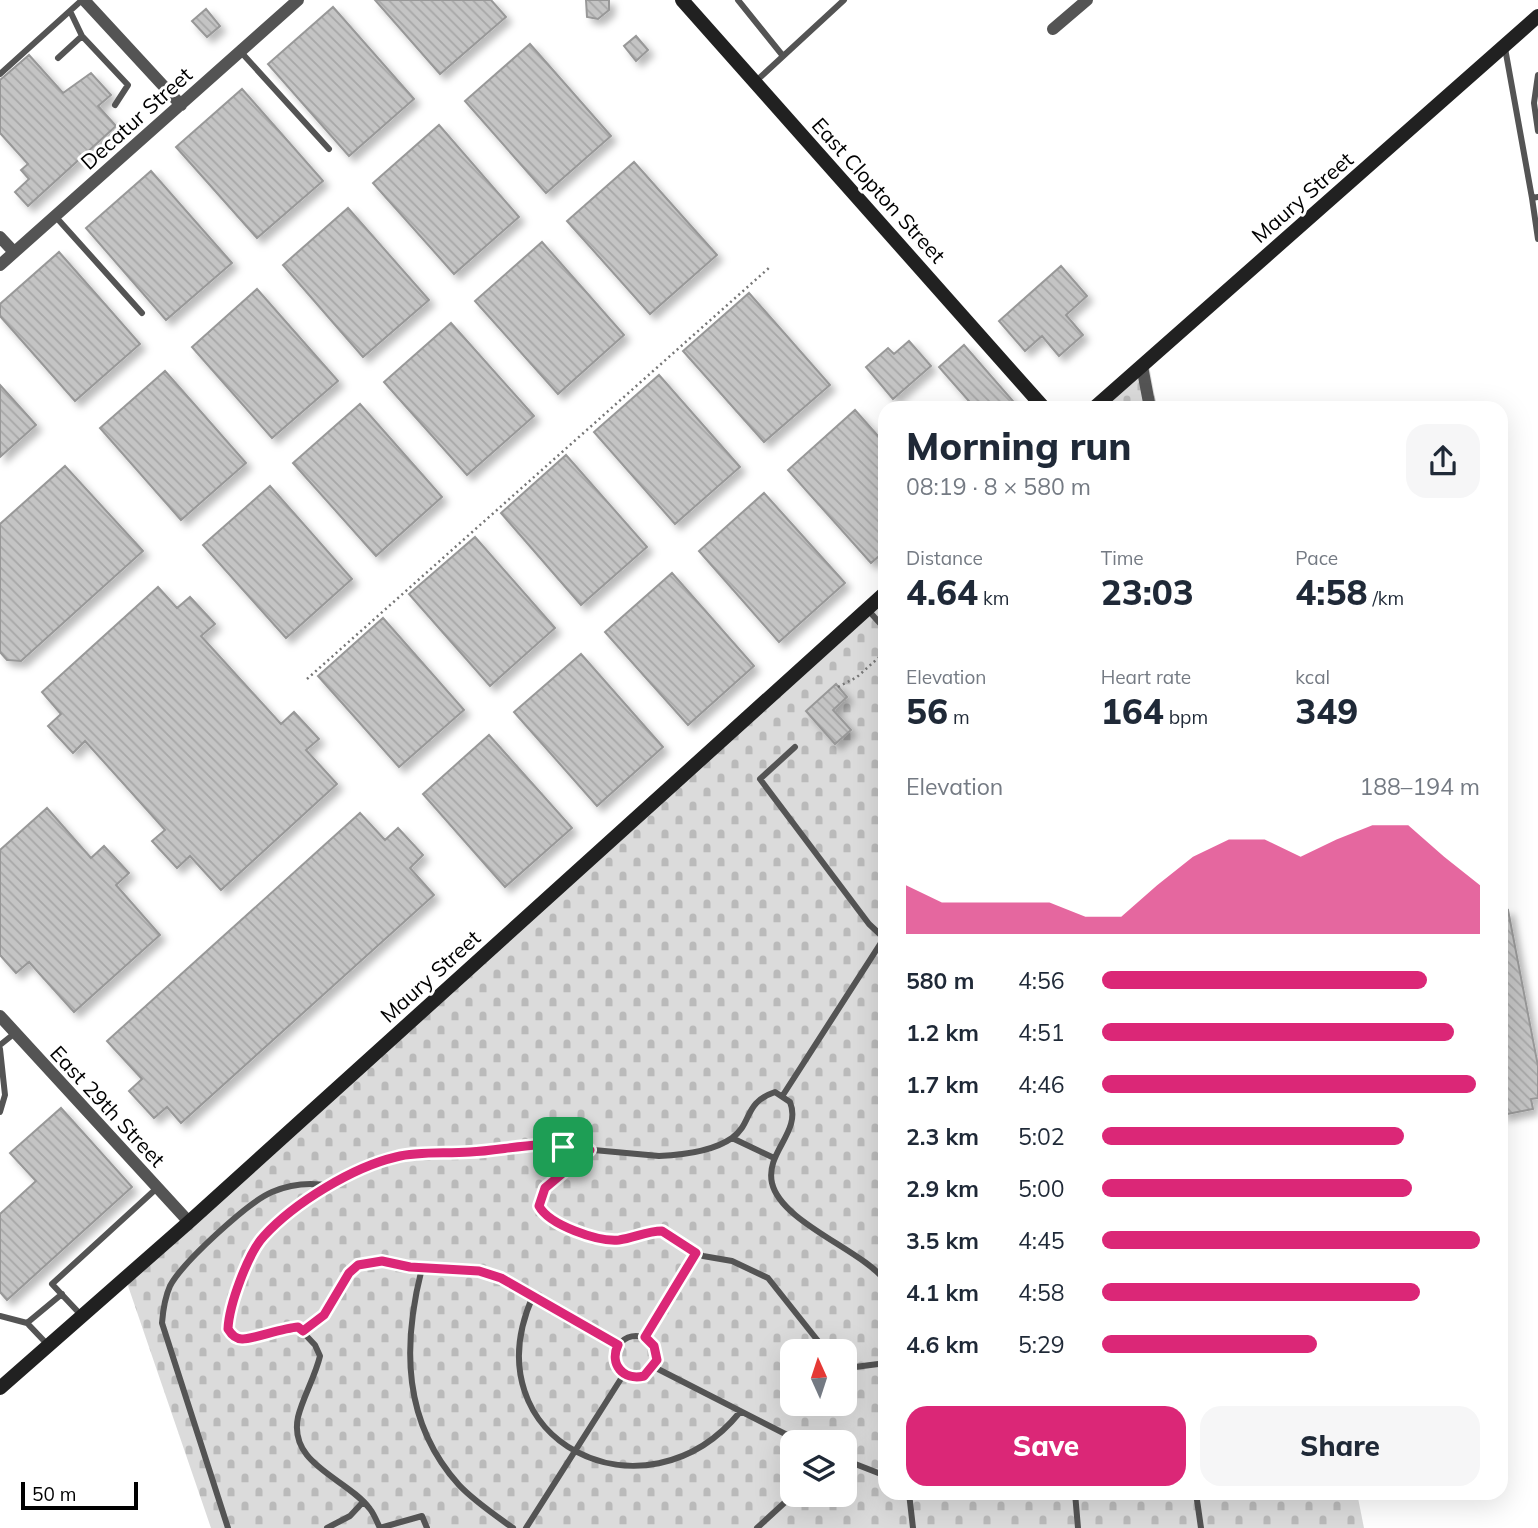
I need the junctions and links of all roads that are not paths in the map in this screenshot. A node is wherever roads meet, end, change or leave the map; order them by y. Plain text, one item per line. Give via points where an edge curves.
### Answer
1 (83, 0) edge
2 (298, 0) edge
3 (682, 0) edge
4 (738, 0) edge
5 (844, 0) edge
6 (1087, 0) edge
7 (70, 11) junction
8 (1538, 16) edge
9 (1053, 29) dead end
10 (82, 36) junction
11 (1504, 46) junction
12 (240, 51) junction
13 (783, 56) junction
14 (58, 58) dead end
15 (0, 72) edge
16 (1538, 75) edge
17 (755, 82) junction
18 (115, 105) dead end
19 (181, 105) junction
20 (1538, 131) edge
21 (329, 149) dead end
22 (1535, 198) edge
23 (55, 216) junction
24 (0, 237) edge
25 (1538, 239) edge
26 (14, 253) junction
27 (0, 265) edge
28 (142, 313) dead end
29 (1142, 366) junction
30 (1038, 401) edge
31 (1102, 401) edge
32 (1149, 401) edge
33 (878, 599) edge
34 (867, 609) junction
35 (878, 621) edge
36 (795, 747) dead end
37 (878, 931) edge
38 (878, 947) edge
39 (0, 1016) edge
40 (15, 1033) junction
41 (0, 1047) edge
42 (783, 1095) junction
43 (0, 1112) edge
44 (732, 1138) junction
45 (590, 1150) junction
46 (774, 1158) junction
47 (330, 1186) junction
48 (157, 1188) junction
49 (189, 1222) junction
50 (696, 1253) junction
51 (422, 1268) junction
52 (878, 1274) edge
53 (62, 1294) junction
54 (533, 1296) junction
55 (0, 1316) edge
56 (82, 1316) junction
57 (27, 1323) junction
58 (303, 1331) junction
59 (645, 1337) junction
60 (816, 1339) edge
61 (49, 1345) junction
62 (618, 1345) junction
63 (878, 1364) edge
64 (654, 1367) junction
65 (858, 1367) edge
66 (624, 1374) junction
67 (0, 1388) edge
68 (740, 1412) junction
69 (780, 1431) edge
70 (571, 1455) junction
71 (857, 1465) edge
72 (878, 1473) edge
73 (910, 1500) edge
74 (1076, 1500) edge
75 (1197, 1500) edge
76 (363, 1502) junction
77 (780, 1507) edge
78 (228, 1528) edge
79 (327, 1528) edge
80 (380, 1528) edge
81 (426, 1528) edge
82 (513, 1528) edge
83 (526, 1528) edge
84 (757, 1528) edge
85 (913, 1528) edge
86 (1078, 1528) edge
87 (1201, 1528) edge

1 - 7 lane
1 - 19 street
2 - 12 street, Decatur Street
3 - 17 street, East Clopton Street
4 - 13 lane
5 - 13 lane
6 - 9 street
7 - 10 lane
7 - 15 lane
8 - 11 street, Maury Street
10 - 14 lane
10 - 18 lane via 128,85
11 - 22 lane
11 - 29 street, Maury Street
12 - 19 street, Decatur Street
12 - 21 lane
13 - 17 lane
16 - 20 lane via 1534,103
17 - 30 street, East Clopton Street
19 - 23 street, Decatur Street
22 - 25 lane
23 - 26 street, Decatur Street
23 - 28 lane
24 - 26 street
26 - 27 street, Decatur Street
29 - 31 street, Maury Street
29 - 32 street
33 - 34 street, Maury Street
34 - 35 lane
34 - 49 street, Maury Street
36 - 37 lane via 760,779
38 - 42 lane
39 - 40 street, East 29th Street
40 - 41 lane
40 - 48 street, East 29th Street
41 - 43 lane via 5,1095
42 - 44 lane via 775,1092 760,1097
42 - 46 lane via 793,1117
44 - 45 lane via 681,1155
44 - 46 lane
45 - 47 lane via 539,1145 413,1153 370,1165
45 - 50 lane via 545,1188 539,1206 544,1216 608,1240 662,1231
46 - 52 lane via 772,1185 779,1200
47 - 58 lane via 263,1237 229,1318 228,1329 242,1339 278,1328
47 - 78 lane via 285,1187 255,1202 181,1271 166,1298 162,1323
48 - 49 street, East 29th Street
48 - 53 lane via 52,1284
49 - 56 street, Maury Street
50 - 59 lane
50 - 60 lane via 739,1264 768,1278
51 - 54 lane via 479,1271
51 - 58 lane via 382,1261 358,1265 324,1315
51 - 82 lane via 410,1352 421,1425 428,1443 460,1487
53 - 56 lane
53 - 57 lane
54 - 62 lane
54 - 70 lane via 519,1338 520,1382 535,1416
55 - 57 lane
56 - 61 street, Maury Street
57 - 61 lane
58 - 76 lane via 320,1356 298,1416 301,1446 319,1468
59 - 62 lane via 629,1336
59 - 64 lane via 657,1353
61 - 67 street, Maury Street
62 - 66 lane via 616,1364
63 - 65 lane
64 - 66 lane via 637,1378
64 - 68 lane
66 - 70 lane
68 - 69 lane
68 - 70 lane via 710,1446 660,1471 618,1472
70 - 83 lane
71 - 72 lane
73 - 85 lane
74 - 86 lane
75 - 87 lane
76 - 79 lane via 350,1516
76 - 80 lane
77 - 84 lane
80 - 81 lane via 422,1516

